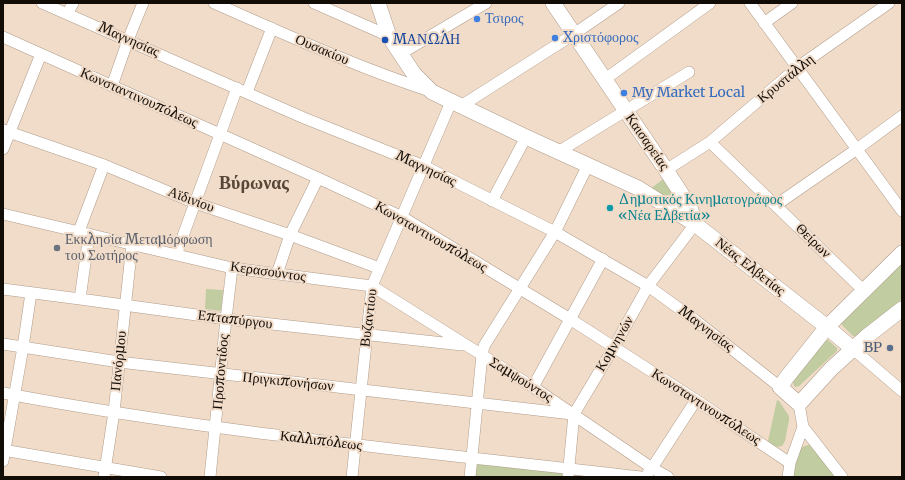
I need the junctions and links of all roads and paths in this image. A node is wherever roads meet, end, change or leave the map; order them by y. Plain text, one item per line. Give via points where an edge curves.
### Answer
1 (42, 3) edge
2 (143, 3) edge
3 (214, 3) edge
4 (314, 3) edge
5 (378, 3) edge
6 (486, 3) edge
7 (553, 3) edge
8 (619, 3) edge
9 (710, 3) edge
10 (750, 3) edge
11 (792, 3) edge
12 (889, 3) edge
13 (70, 8) edge
14 (764, 23) junction
15 (272, 28) junction
16 (574, 34) junction
17 (3, 36) edge
18 (389, 36) junction
19 (128, 40) junction
20 (41, 54) junction
21 (400, 54) junction
22 (798, 68) junction
23 (689, 72) dead end
24 (604, 80) junction
25 (112, 86) junction
26 (242, 90) junction
27 (432, 92) junction
28 (456, 104) junction
29 (625, 111) junction
30 (902, 116) edge
31 (6, 131) edge
32 (220, 134) junction
33 (526, 137) junction
34 (710, 142) junction
35 (3, 149) edge
36 (857, 149) junction
37 (558, 152) junction
38 (104, 165) junction
39 (588, 165) junction
40 (424, 166) junction
41 (666, 170) junction
42 (318, 178) junction
43 (492, 201) junction
44 (195, 202) junction
45 (776, 205) junction
46 (902, 211) edge
47 (3, 214) edge
48 (402, 217) junction
49 (694, 224) junction
50 (84, 232) junction
51 (555, 232) junction
52 (290, 235) junction
53 (132, 244) junction
54 (902, 253) edge
55 (176, 255) junction
56 (603, 259) junction
57 (232, 268) junction
58 (379, 268) junction
59 (277, 274) junction
60 (372, 286) junction
61 (648, 286) junction
62 (519, 288) junction
63 (3, 289) edge
64 (863, 290) junction
65 (31, 292) junction
66 (80, 298) junction
67 (125, 306) junction
68 (902, 309) edge
69 (226, 319) junction
70 (570, 319) junction
71 (827, 327) junction
72 (367, 334) junction
73 (3, 344) edge
74 (467, 346) junction
75 (23, 347) junction
76 (614, 347) junction
77 (853, 349) junction
78 (482, 355) junction
79 (119, 362) junction
80 (220, 374) junction
81 (533, 387) junction
82 (780, 387) junction
83 (361, 389) junction
84 (902, 391) edge
85 (3, 393) edge
86 (14, 395) junction
87 (696, 400) junction
88 (477, 402) junction
89 (799, 404) junction
90 (114, 412) junction
91 (574, 414) junction
92 (216, 427) junction
93 (803, 427) junction
94 (355, 446) junction
95 (4, 453) edge
96 (472, 458) junction
97 (790, 463) junction
98 (652, 468) junction
99 (104, 473) edge
100 (568, 473) edge
101 (161, 477) edge
102 (210, 477) edge
103 (352, 477) edge
104 (470, 477) edge
105 (643, 477) edge
106 (668, 477) edge
107 (788, 477) edge
108 (842, 477) edge

1 - 13 street, Μαγνησίας
2 - 19 street
3 - 15 street, Ουσακίου
4 - 18 street
5 - 18 street, Νέας Ελβετίας
6 - 21 street
7 - 16 street, Καισαρείας
8 - 16 street
9 - 24 street
10 - 14 street
11 - 14 street
12 - 22 street, Κρυστάλλη
13 - 19 street, Μαγνησίας
14 - 22 street
15 - 26 street
15 - 27 street, Ουσακίου via 337,57
16 - 24 street, Καισαρείας
16 - 28 street
17 - 20 street, Κωνσταντινουπόλεως
18 - 21 street, Νέας Ελβετίας
19 - 25 street
19 - 26 street, Μαγνησίας
20 - 25 street, Κωνσταντινουπόλεως
20 - 31 street
21 - 27 street, Νέας Ελβετίας via 421,83
22 - 34 street, Κρυστάλλη
22 - 36 street
23 - 29 street
24 - 29 street, Καισαρείας
25 - 32 street, Κωνσταντινουπόλεως
26 - 32 street
26 - 40 street, Μαγνησίας
27 - 28 street, Νέας Ελβετίας
28 - 33 street, Νέας Ελβετίας
28 - 40 street, Βυζαντίου
29 - 37 street
29 - 41 street, Καισαρείας
30 - 36 street
31 - 35 street
31 - 38 street, Αϊδινίου
32 - 42 street, Κωνσταντινουπόλεως
32 - 44 street
33 - 37 street, Νέας Ελβετίας
33 - 43 street
34 - 41 street, Κρυστάλλη
34 - 45 street, Θείρων
36 - 45 street
36 - 46 street
37 - 39 street, Νέας Ελβετίας
38 - 44 street, Αϊδινίου
38 - 50 street
39 - 49 street, Νέας Ελβετίας via 638,188
39 - 51 street
40 - 43 street, Μαγνησίας
40 - 48 street, Βυζαντίου
41 - 49 street, Καισαρείας via 690,207
42 - 48 street, Κωνσταντινουπόλεως
42 - 52 street
43 - 51 street, Μαγνησίας
44 - 52 street, Αϊδινίου
44 - 55 street
45 - 64 street, Θείρων
47 - 50 street, Κερασούντος
48 - 58 street, Βυζαντίου
48 - 62 street, Κωνσταντινουπόλεως
49 - 61 street, Κομνηνών
49 - 71 street, Νέας Ελβετίας
50 - 53 street, Κερασούντος
50 - 66 street
51 - 56 street, Μαγνησίας
51 - 62 street
52 - 58 street, Αϊδινίου
52 - 59 street
53 - 55 street, Κερασούντος
53 - 67 street, Πανόρμου
54 - 64 street
55 - 57 street, Κερασούντος
56 - 61 street, Μαγνησίας
56 - 70 street
57 - 59 street, Κερασούντος
57 - 69 street, Προποντίδος
58 - 60 street, Βυζαντίου
59 - 60 street, Κερασούντος
60 - 72 street, Βυζαντίου
60 - 74 street, Σαμψούντος
61 - 76 street, Κομνηνών
61 - 82 street, Μαγνησίας
62 - 70 street, Κωνσταντινουπόλεως
62 - 78 street via 484,346
63 - 65 street, Επταπύργου
64 - 71 street
65 - 66 street, Επταπύργου
65 - 75 street
66 - 67 street, Επταπύργου
67 - 69 street, Επταπύργου
67 - 79 street, Πανόρμου
68 - 77 street
69 - 72 street, Επταπύργου
69 - 80 street, Προποντίδος
70 - 76 street, Κωνσταντινουπόλεως
70 - 81 street
71 - 77 street, Νέας Ελβετίας
71 - 82 street
72 - 74 street, Επταπύργου
72 - 83 street, Βυζαντίου
73 - 75 street, Πριγκιπονήσων
74 - 78 street, Σαμψούντος
75 - 79 street, Πριγκιπονήσων
75 - 86 street
76 - 87 street, Κωνσταντινουπόλεως
76 - 91 street, Κομνηνών
77 - 84 street, Νέας Ελβετίας
77 - 89 street
78 - 81 street, Σαμψούντος
78 - 88 street
79 - 80 street, Πριγκιπονήσων
79 - 90 street, Πανόρμου
80 - 83 street, Πριγκιπονήσων
80 - 92 street, Προποντίδος
81 - 91 street, Σαμψούντος
82 - 89 street
83 - 88 street, Πριγκιπονήσων
83 - 94 street, Βυζαντίου
85 - 86 street, Καλλιπόλεως
86 - 90 street, Καλλιπόλεως
86 - 95 street
87 - 97 street, Κωνσταντινουπόλεως
87 - 98 street
88 - 91 street, Πριγκιπονήσων
88 - 96 street
89 - 93 street
90 - 92 street, Καλλιπόλεως
90 - 99 street, Πανόρμου
91 - 98 street, Σαμψούντος
91 - 100 street, Κομνηνών
92 - 94 street, Καλλιπόλεως
92 - 102 street, Προποντίδος
93 - 97 street
93 - 108 street
94 - 96 street, Καλλιπόλεως
94 - 103 street, Βυζαντίου
95 - 99 street
96 - 100 street, Καλλιπόλεως
96 - 104 street
97 - 107 street
98 - 105 street
98 - 106 street, Σαμψούντος
99 - 101 street
100 - 105 street, Καλλιπόλεως

